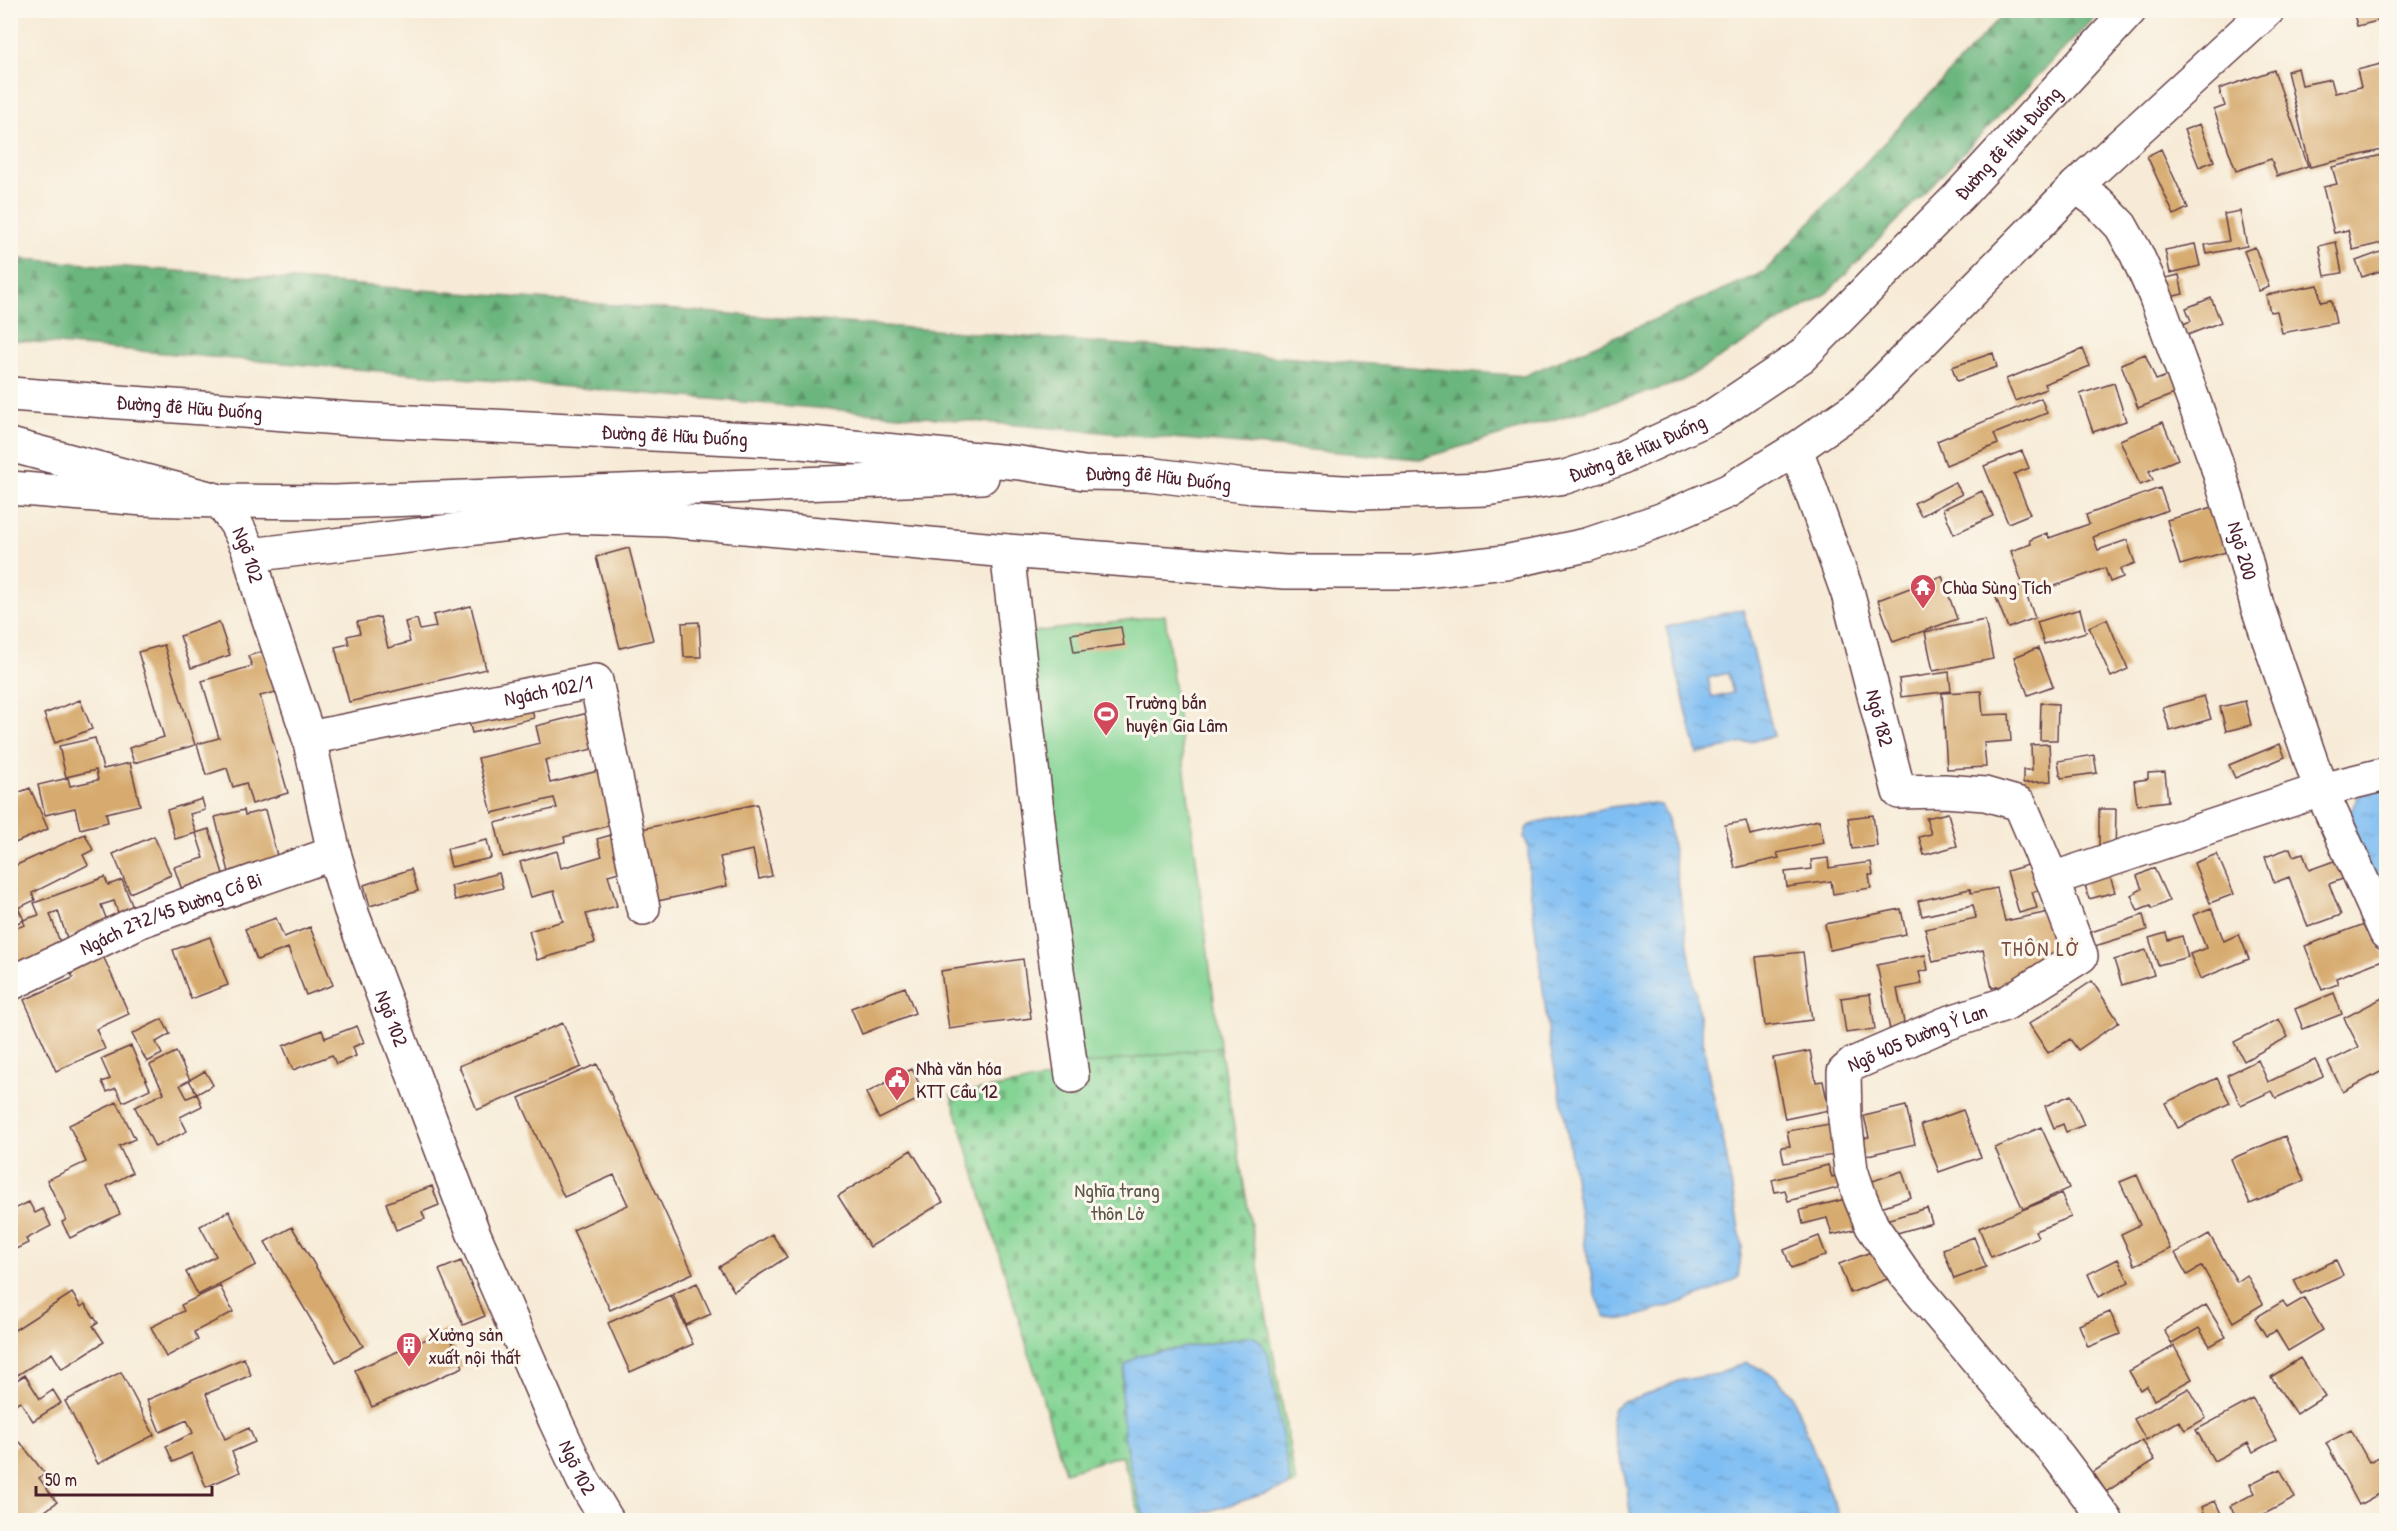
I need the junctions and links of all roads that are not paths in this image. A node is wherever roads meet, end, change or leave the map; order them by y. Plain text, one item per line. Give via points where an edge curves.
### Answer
1 (2130, 10) edge
2 (2268, 10) edge
3 (2076, 186) junction
4 (10, 394) edge
5 (10, 445) edge
6 (1796, 449) junction
7 (1084, 473) junction
8 (10, 488) edge
9 (220, 501) junction
10 (1006, 551) junction
11 (250, 555) junction
12 (309, 738) junction
13 (2386, 774) edge
14 (2321, 790) junction
15 (334, 853) junction
16 (2052, 879) junction
17 (643, 908) dead end
18 (2386, 933) edge
19 (10, 984) edge
20 (1072, 1076) dead end
21 (607, 1521) edge
22 (2106, 1521) edge

1 - 7 street, Đường đê Hữu Đuống via 1959,196 1802,356 1713,416 1619,459 1564,477 1486,489 1361,493 1253,487 1147,474
2 - 3 street
3 - 6 street via 1860,405
3 - 14 street, Ngõ 200 via 2121,226 2155,294 2216,462 2257,605
4 - 7 street, Đường đê Hữu Đuống via 352,419 790,441 1020,463
5 - 9 street
6 - 10 street via 1728,491 1661,520 1587,545 1505,562 1415,572 1285,572
6 - 16 street, Ngõ 182 via 1848,594 1899,792 1985,794 2020,804
7 - 9 street via 335,502
8 - 9 street
9 - 11 street, Ngõ 102
10 - 11 street via 667,520 568,518
10 - 20 street
11 - 12 street, Ngõ 102
12 - 15 street, Ngõ 102
12 - 17 street, Ngách 102/1 via 596,681
13 - 14 street
14 - 16 street
14 - 18 street, Ngõ 200
15 - 19 street, Ngách 272/45 Đường Cổ Bi via 140,921
15 - 21 street, Ngõ 102 via 350,908 473,1232 555,1420
16 - 22 street, Ngõ 405 Đường Ỷ Lan via 2081,956 2005,1004 1945,1024 1847,1067 1842,1079 1845,1119 1851,1170 1872,1226 1887,1250 2059,1457

